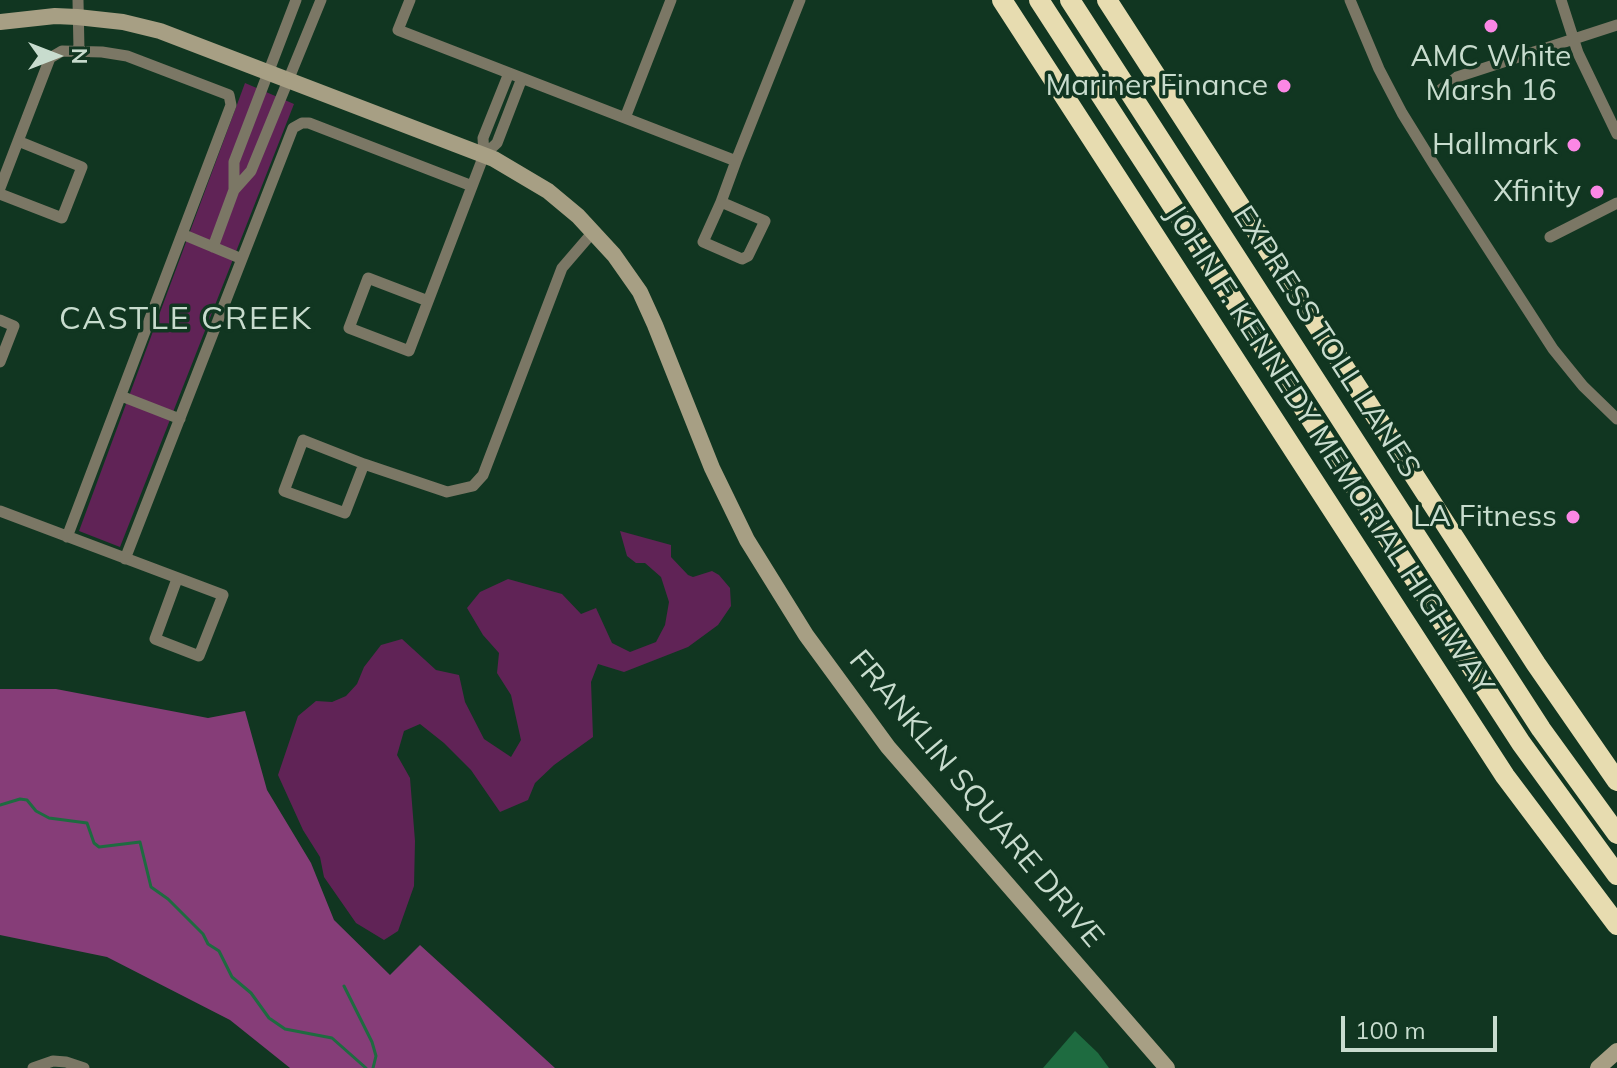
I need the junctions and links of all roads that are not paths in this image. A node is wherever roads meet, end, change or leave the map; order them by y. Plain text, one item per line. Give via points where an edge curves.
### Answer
1 (296, 0) edge
2 (321, 0) edge
3 (410, 0) edge
4 (671, 0) edge
5 (800, 0) edge
6 (1002, 0) edge
7 (1039, 0) edge
8 (1070, 0) edge
9 (1107, 0) edge
10 (1350, 0) edge
11 (1561, 0) edge
12 (78, 8) edge
13 (0, 22) edge
14 (1617, 25) edge
15 (1573, 40) junction
16 (79, 50) junction
17 (268, 72) junction
18 (509, 73) junction
19 (522, 78) junction
20 (290, 80) junction
21 (1435, 94) dead end
22 (625, 118) junction
23 (1617, 134) edge
24 (18, 141) junction
25 (484, 155) junction
26 (736, 161) junction
27 (472, 186) junction
28 (234, 190) junction
29 (0, 191) edge
30 (721, 202) junction
31 (1617, 203) edge
32 (593, 232) junction
33 (182, 234) junction
34 (1550, 237) dead end
35 (213, 247) junction
36 (242, 259) junction
37 (428, 301) junction
38 (0, 320) edge
39 (0, 362) edge
40 (121, 396) junction
41 (180, 419) junction
42 (1617, 419) edge
43 (364, 464) junction
44 (0, 511) edge
45 (67, 537) junction
46 (125, 559) junction
47 (177, 579) junction
48 (1617, 781) edge
49 (1617, 834) edge
50 (1617, 875) edge
51 (1617, 925) edge
52 (1617, 1051) edge
53 (33, 1068) edge
54 (84, 1068) edge
55 (1167, 1068) edge
56 (1598, 1068) edge

1 - 17 street
2 - 20 street
3 - 18 street via 398,30
4 - 22 street
5 - 26 street
6 - 51 highway, JOHN F. KENNEDY MEMORIAL HIGHWAY via 1505,776
7 - 50 highway, EXPRESS TOLL LANES via 1503,717
8 - 49 highway, EXPRESS TOLL LANES via 1541,729
9 - 48 highway, JOHN F. KENNEDY MEMORIAL HIGHWAY
10 - 42 street via 1391,92 1436,168 1553,349
11 - 15 street
12 - 13 street, FRANKLIN SQUARE DRIVE
12 - 16 street
12 - 17 street, FRANKLIN SQUARE DRIVE via 160,31
14 - 15 street
15 - 21 street via 1457,77
15 - 23 street
16 - 24 street via 50,58
16 - 33 street via 127,56 229,95 231,105
17 - 20 street, FRANKLIN SQUARE DRIVE
17 - 28 street via 234,162
18 - 19 street
18 - 25 street via 483,138
19 - 22 street
19 - 25 street via 497,143
20 - 25 street, FRANKLIN SQUARE DRIVE
20 - 28 street via 251,171
22 - 26 street
24 - 29 street
24 - 29 street via 82,167 62,218
25 - 27 street
25 - 32 street, FRANKLIN SQUARE DRIVE via 548,191
26 - 30 street
27 - 36 street via 302,123 293,128
27 - 37 street
28 - 35 street
30 - 30 street via 703,242 742,259 765,221
31 - 34 street
32 - 43 street via 562,268 483,475 473,486 447,492
32 - 55 street, FRANKLIN SQUARE DRIVE via 640,292 747,540 806,635 888,747
33 - 35 street
33 - 40 street
35 - 36 street
36 - 41 street
37 - 37 street via 368,278 349,328 409,351
38 - 39 street via 14,326
40 - 41 street
40 - 45 street
41 - 46 street
43 - 43 street via 303,440 284,491 345,513
44 - 45 street
45 - 46 street
46 - 47 street
47 - 47 street via 155,639 199,656 223,595
52 - 56 street
53 - 54 street via 53,1061

